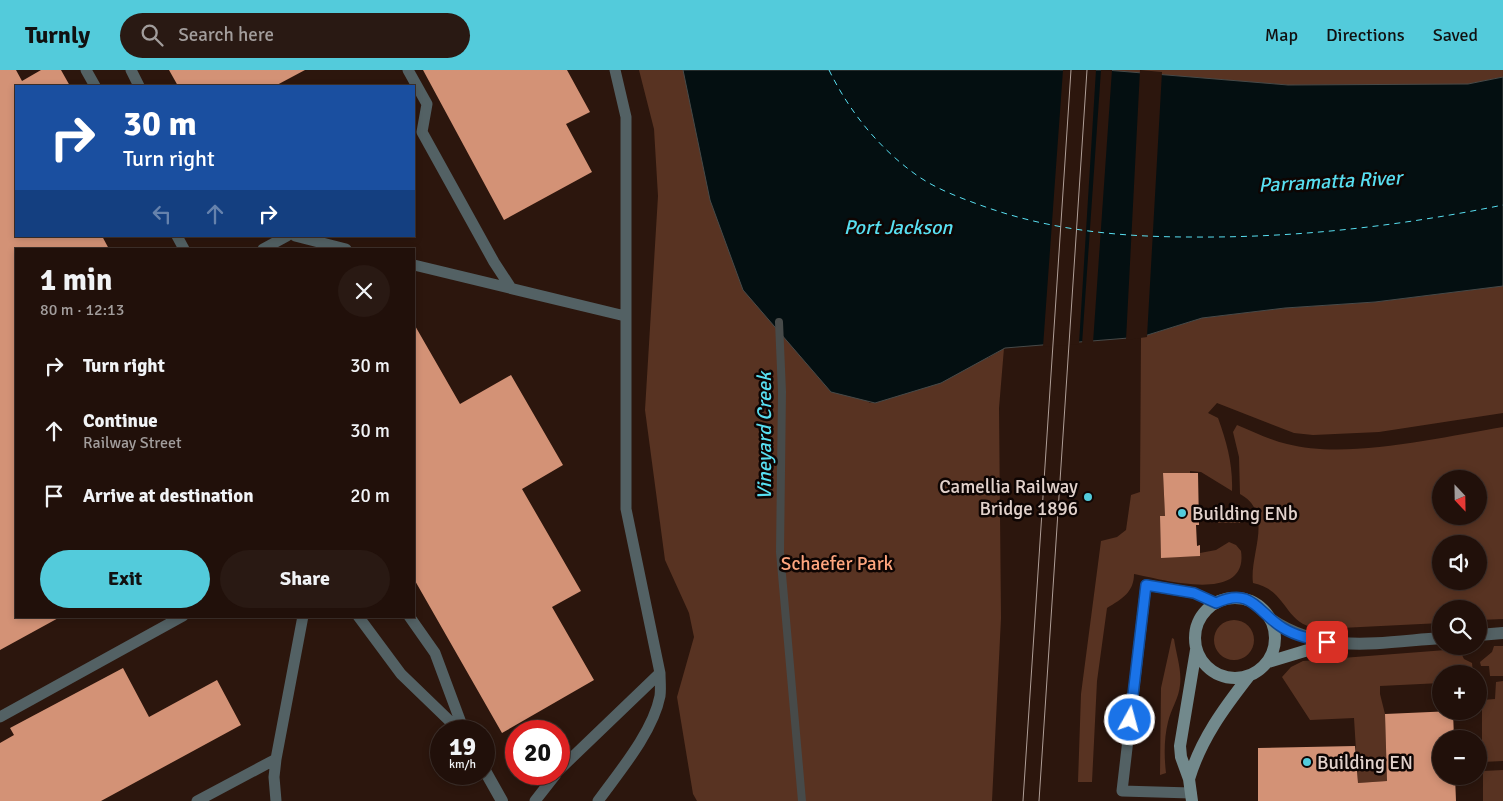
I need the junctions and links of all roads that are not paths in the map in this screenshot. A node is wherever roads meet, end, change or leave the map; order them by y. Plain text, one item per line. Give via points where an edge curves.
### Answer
1 (86, 70) edge
2 (130, 70) edge
3 (408, 70) edge
4 (614, 70) edge
5 (94, 85) edge
6 (138, 85) edge
7 (285, 237) edge
8 (299, 237) edge
9 (264, 248) edge
10 (342, 248) edge
11 (415, 265) edge
12 (511, 288) junction
13 (625, 316) junction
14 (1216, 603) junction
15 (179, 618) edge
16 (302, 618) edge
17 (310, 618) edge
18 (359, 618) edge
19 (410, 618) edge
20 (1272, 620) junction
21 (300, 630) junction
22 (1503, 633) edge
23 (1487, 634) edge
24 (1432, 639) edge
25 (1342, 645) junction
26 (1196, 650) junction
27 (1268, 662) junction
28 (660, 673) junction
29 (1250, 676) junction
30 (0, 717) edge
31 (450, 720) edge
32 (458, 720) edge
33 (276, 759) junction
34 (570, 759) edge
35 (1189, 779) junction
36 (493, 785) edge
37 (547, 785) edge
38 (275, 795) edge
39 (1191, 797) edge
40 (197, 801) edge
41 (502, 801) edge
42 (535, 801) edge
43 (598, 801) edge

1 - 5 lane
2 - 6 lane
3 - 12 lane via 427,104 422,132
4 - 13 lane via 626,117
7 - 9 lane
8 - 10 lane
11 - 12 lane
12 - 13 lane
13 - 28 lane via 626,508
14 - 20 street via 1231,598 1246,599 1258,605
14 - 26 street via 1200,619 1195,634
14 - 39 lane via 1194,593 1146,585 1122,791
15 - 30 lane
16 - 21 lane
17 - 21 lane
18 - 31 lane via 400,674
19 - 32 lane via 436,653
20 - 25 street via 1298,636
20 - 27 street via 1275,641
21 - 33 lane
22 - 23 street
24 - 25 street
25 - 27 street via 1308,650
26 - 29 street via 1204,664 1216,673 1232,678
26 - 35 street via 1180,746
27 - 29 street
28 - 34 lane
28 - 43 lane via 656,713
29 - 35 street via 1209,731
33 - 38 lane
33 - 40 lane
35 - 39 street
36 - 41 street
37 - 42 lane

